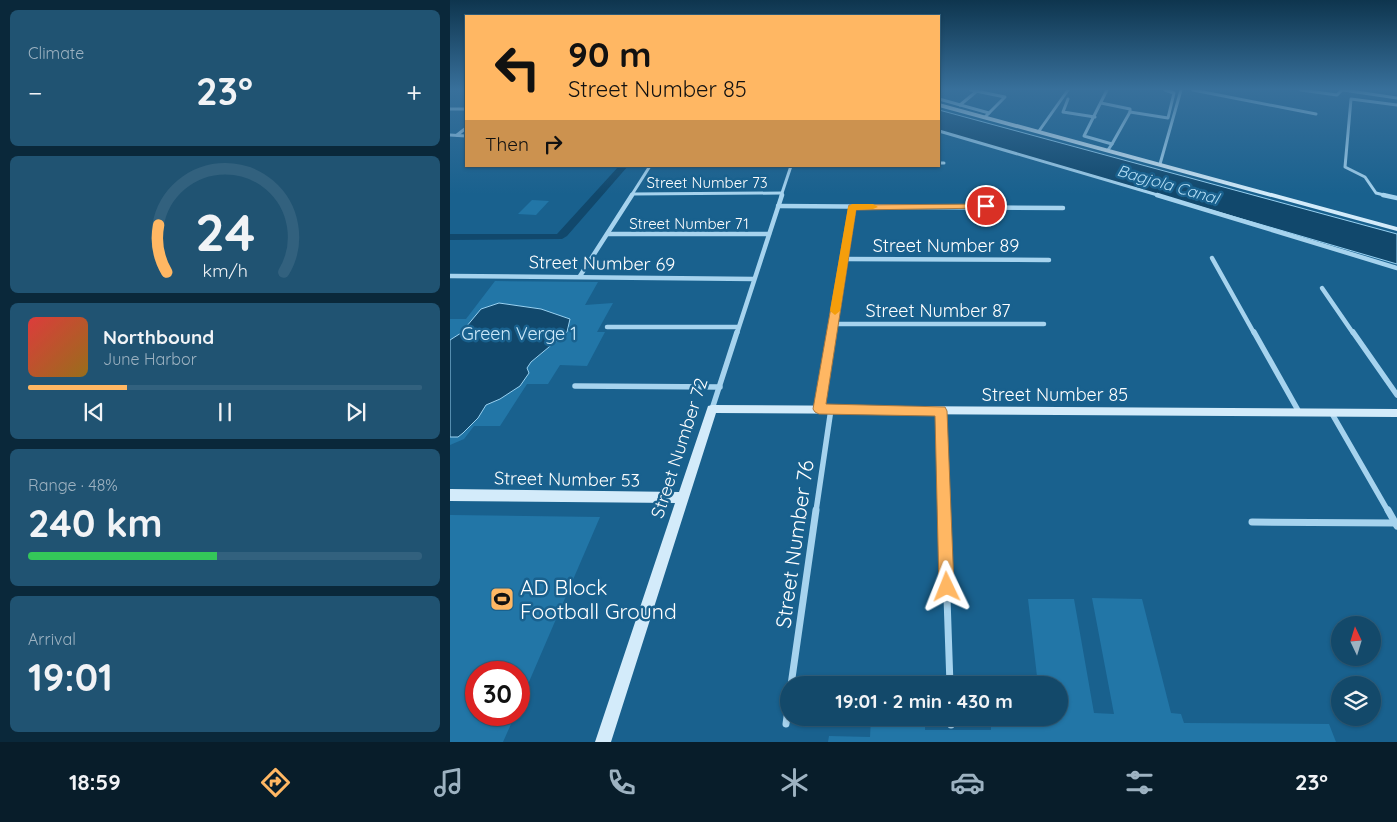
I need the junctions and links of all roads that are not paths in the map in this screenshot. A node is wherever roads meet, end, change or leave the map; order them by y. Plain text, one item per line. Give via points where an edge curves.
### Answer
1 (1016, 125) edge
2 (1045, 125) edge
3 (1090, 125) edge
4 (1123, 125) edge
5 (1171, 125) edge
6 (1348, 125) edge
7 (465, 129) edge
8 (940, 131) edge
9 (1039, 132) junction
10 (450, 135) edge
11 (456, 135) junction
12 (465, 136) edge
13 (1082, 139) junction
14 (1110, 147) junction
15 (940, 163) edge
16 (944, 163) dead end
17 (1160, 164) junction
18 (649, 167) edge
19 (791, 167) edge
20 (782, 193) junction
21 (632, 194) junction
22 (1397, 198) edge
23 (778, 206) junction
24 (852, 207) junction
25 (1063, 208) dead end
26 (1397, 229) edge
27 (608, 234) junction
28 (769, 234) junction
29 (843, 258) junction
30 (1212, 258) dead end
31 (1049, 260) dead end
32 (1397, 268) edge
33 (450, 276) edge
34 (580, 276) junction
35 (754, 279) junction
36 (1322, 288) dead end
37 (833, 324) junction
38 (1044, 324) dead end
39 (607, 327) dead end
40 (738, 327) junction
41 (575, 386) dead end
42 (720, 387) junction
43 (1397, 395) edge
44 (712, 408) junction
45 (831, 408) junction
46 (819, 409) junction
47 (941, 411) junction
48 (1298, 412) junction
49 (1331, 412) junction
50 (1397, 413) edge
51 (450, 495) edge
52 (683, 498) junction
53 (1252, 522) dead end
54 (1396, 525) edge
55 (792, 676) edge
56 (950, 676) edge
57 (603, 742) edge

1 - 9 street
2 - 9 street
3 - 13 street
4 - 14 street
5 - 17 street
6 - 22 street via 1344,167 1365,176 1376,194
7 - 11 street
8 - 32 street
9 - 13 street
10 - 11 street
11 - 12 street
13 - 14 street
14 - 17 street
15 - 16 street
17 - 26 street
18 - 21 street
19 - 20 street, Street Number 72
20 - 21 street, Street Number 73
20 - 23 street, Street Number 72
21 - 27 street
23 - 24 street
23 - 28 street, Street Number 72
24 - 25 street
24 - 29 street
27 - 28 street, Street Number 71
27 - 34 street
28 - 35 street, Street Number 72
29 - 31 street, Street Number 89
29 - 37 street
30 - 48 street
33 - 34 street, Street Number 69
34 - 35 street, Street Number 69
35 - 40 street, Street Number 72
36 - 43 street
37 - 38 street, Street Number 87
37 - 46 street
39 - 40 street
40 - 42 street, Street Number 72
41 - 42 street
42 - 44 street, Street Number 72
44 - 46 street, Street Number 85
44 - 52 street, Street Number 72
45 - 46 street, Street Number 85
45 - 47 street, Street Number 85
45 - 55 street, Street Number 76
47 - 48 street, Street Number 85
47 - 56 street
48 - 49 street, Street Number 85
49 - 50 street, Street Number 85
49 - 54 street
51 - 52 street, Street Number 53
52 - 57 street, Street Number 72
53 - 54 street

